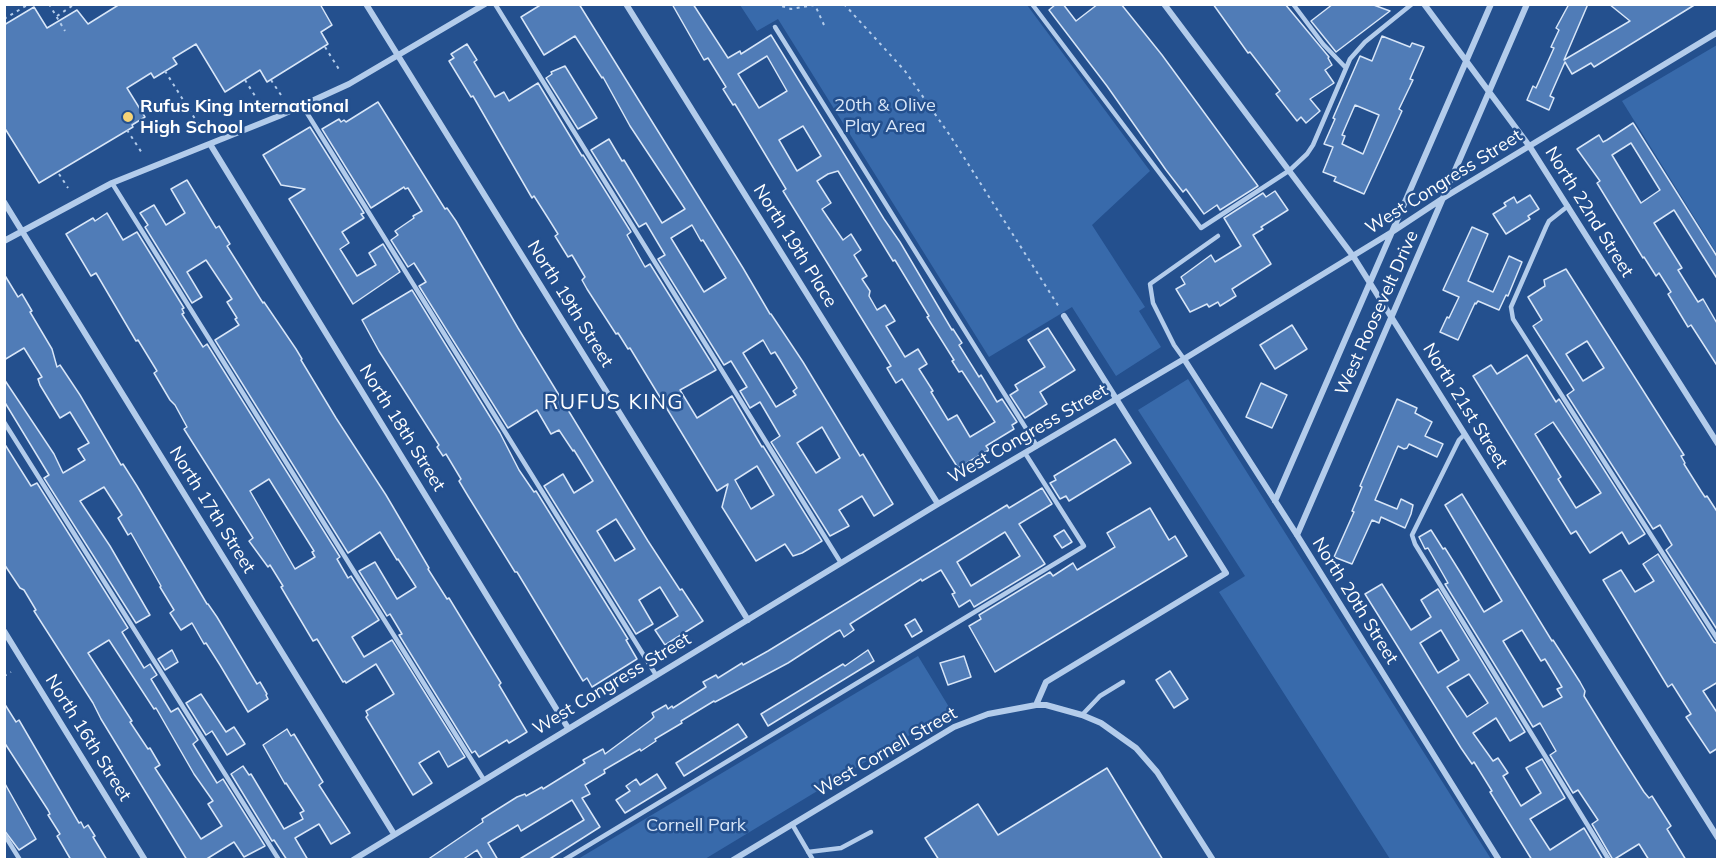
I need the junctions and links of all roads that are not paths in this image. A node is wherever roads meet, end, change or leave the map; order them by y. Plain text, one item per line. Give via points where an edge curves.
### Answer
1 (366, 4) edge
2 (485, 4) edge
3 (495, 4) edge
4 (626, 4) edge
5 (1032, 4) edge
6 (1164, 4) edge
7 (1293, 4) edge
8 (1412, 4) edge
9 (1424, 4) edge
10 (1491, 4) edge
11 (1527, 4) edge
12 (774, 27) dead end
13 (1718, 32) edge
14 (399, 56) junction
15 (1467, 61) junction
16 (1346, 68) junction
17 (1490, 92) junction
18 (302, 105) junction
19 (210, 144) junction
20 (1530, 147) junction
21 (1290, 170) junction
22 (112, 183) junction
23 (1445, 197) junction
24 (4, 202) edge
25 (1568, 206) junction
26 (22, 231) junction
27 (1392, 232) junction
28 (1218, 236) dead end
29 (4, 241) edge
30 (1353, 256) junction
31 (1369, 284) junction
32 (1065, 316) road end
33 (1391, 319) junction
34 (1184, 359) junction
35 (1117, 399) junction
36 (4, 422) edge
37 (1466, 434) junction
38 (1718, 444) edge
39 (1037, 446) junction
40 (1024, 453) junction
41 (1275, 501) junction
42 (938, 504) junction
43 (1297, 535) junction
44 (841, 563) junction
45 (748, 620) junction
46 (4, 632) edge
47 (1718, 640) edge
48 (656, 675) junction
49 (1123, 682) dead end
50 (1036, 705) junction
51 (1082, 715) junction
52 (568, 728) junction
53 (484, 780) junction
54 (792, 824) junction
55 (871, 832) dead end
56 (4, 834) edge
57 (394, 834) junction
58 (1718, 838) edge
59 (808, 852) junction
60 (20, 860) edge
61 (145, 860) edge
62 (279, 860) edge
63 (353, 860) edge
64 (564, 860) edge
65 (733, 860) edge
66 (813, 860) edge
67 (1213, 860) edge
68 (1499, 860) edge
69 (1609, 860) edge

1 - 14 street, North 19th Street
2 - 14 street
3 - 44 lane
4 - 42 street, North 19th Place
5 - 21 lane via 1201,228
6 - 21 street, North 21st Street
7 - 16 lane
8 - 16 lane via 1357,50
9 - 15 street, North 22nd Street
10 - 15 street, West Roosevelt Drive
11 - 17 street, West Roosevelt Drive
12 - 39 lane
13 - 20 street, West Congress Street
14 - 18 street
14 - 45 street, North 19th Street
15 - 17 street, North 22nd Street
15 - 27 street, West Roosevelt Drive
16 - 21 lane via 1313,146
17 - 20 street, North 22nd Street
17 - 23 street, West Roosevelt Drive
18 - 19 street
18 - 48 lane
19 - 22 street
19 - 52 street, North 18th Street
20 - 23 street, West Congress Street
20 - 25 street, North 22nd Street
21 - 30 street, North 21st Street
22 - 26 street
22 - 53 lane
23 - 27 street, West Congress Street
23 - 33 street, West Roosevelt Drive
24 - 26 street, North 17th Street
25 - 38 street, North 22nd Street
25 - 47 lane via 1549,220 1511,307 1513,318
26 - 29 street
26 - 57 street, North 17th Street
27 - 30 street, West Congress Street
27 - 31 street, West Roosevelt Drive
28 - 34 lane via 1150,284 1153,303
30 - 31 street, North 21st Street
30 - 34 street, West Congress Street
31 - 33 street, North 21st Street
31 - 41 street, West Roosevelt Drive
32 - 35 street
33 - 37 street, North 21st Street
33 - 43 street, West Roosevelt Drive
34 - 35 street, West Congress Street
34 - 41 street, North 20th Street
35 - 39 street, West Congress Street
35 - 50 street via 1226,573 1046,682
36 - 62 lane
37 - 58 street, North 21st Street
37 - 69 lane via 1459,440 1412,535 1415,544
39 - 40 street, West Congress Street
40 - 42 street, West Congress Street
40 - 64 lane via 1084,546
41 - 43 street, North 20th Street
42 - 44 street, West Congress Street
43 - 68 street, North 20th Street
44 - 45 street, West Congress Street
45 - 48 street, West Congress Street
46 - 61 street, North 16th Street
48 - 52 street, West Congress Street
49 - 51 lane via 1100,696
50 - 51 street, West Cornell Street
50 - 54 street, West Cornell Street via 988,714 954,727
51 - 67 street, West Cornell Street via 1128,741 1147,759
52 - 53 street, West Congress Street
53 - 57 street, West Congress Street
54 - 59 lane
54 - 65 street, West Cornell Street
55 - 59 lane via 841,848
56 - 60 lane
57 - 63 street, West Congress Street
59 - 66 lane

